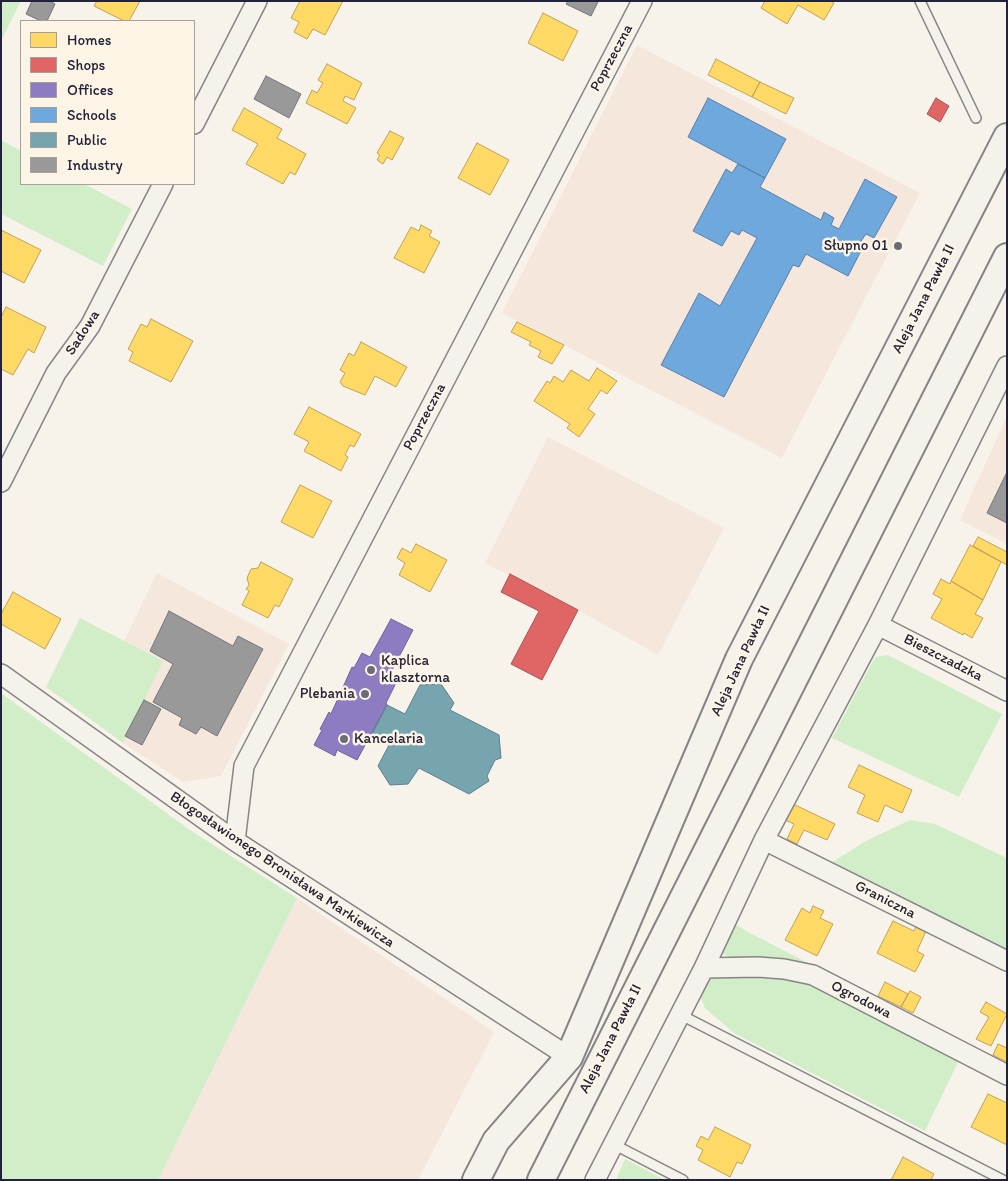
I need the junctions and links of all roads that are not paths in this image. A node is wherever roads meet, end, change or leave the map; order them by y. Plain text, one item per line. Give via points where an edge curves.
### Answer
1 (256, 1) edge
2 (642, 1) edge
3 (920, 1) edge
4 (976, 118) dead end
5 (195, 122) edge
6 (1007, 137) edge
7 (162, 185) edge
8 (1007, 257) edge
9 (1007, 366) edge
10 (1, 482) edge
11 (878, 626) junction
12 (1, 674) edge
13 (1007, 691) edge
14 (764, 840) junction
15 (235, 841) junction
16 (1007, 961) edge
17 (704, 968) junction
18 (679, 1014) junction
19 (569, 1057) junction
20 (1007, 1075) edge
21 (613, 1144) junction
22 (476, 1180) edge
23 (541, 1180) edge
24 (595, 1180) edge
25 (683, 1180) edge
26 (1003, 1180) edge

1 - 5 street
2 - 15 street, Poprzeczna via 244,766
3 - 4 lane
6 - 19 main road, Aleja Jana Pawła II via 740,658
7 - 10 street, Sadowa via 90,326 56,374
8 - 23 main road, Aleja Jana Pawła II
9 - 11 street
11 - 13 street, Bieszczadzka
11 - 14 street
12 - 15 street, Błogosławionego Bronisława Markiewicza
14 - 16 street, Graniczna
14 - 17 street
15 - 19 street, Błogosławionego Bronisława Markiewicza
17 - 18 street
17 - 20 street, Ogrodowa via 758,967 813,975
18 - 21 street
18 - 26 lane
19 - 22 main road, Aleja Jana Pawła II via 496,1141
21 - 24 street
21 - 25 lane

